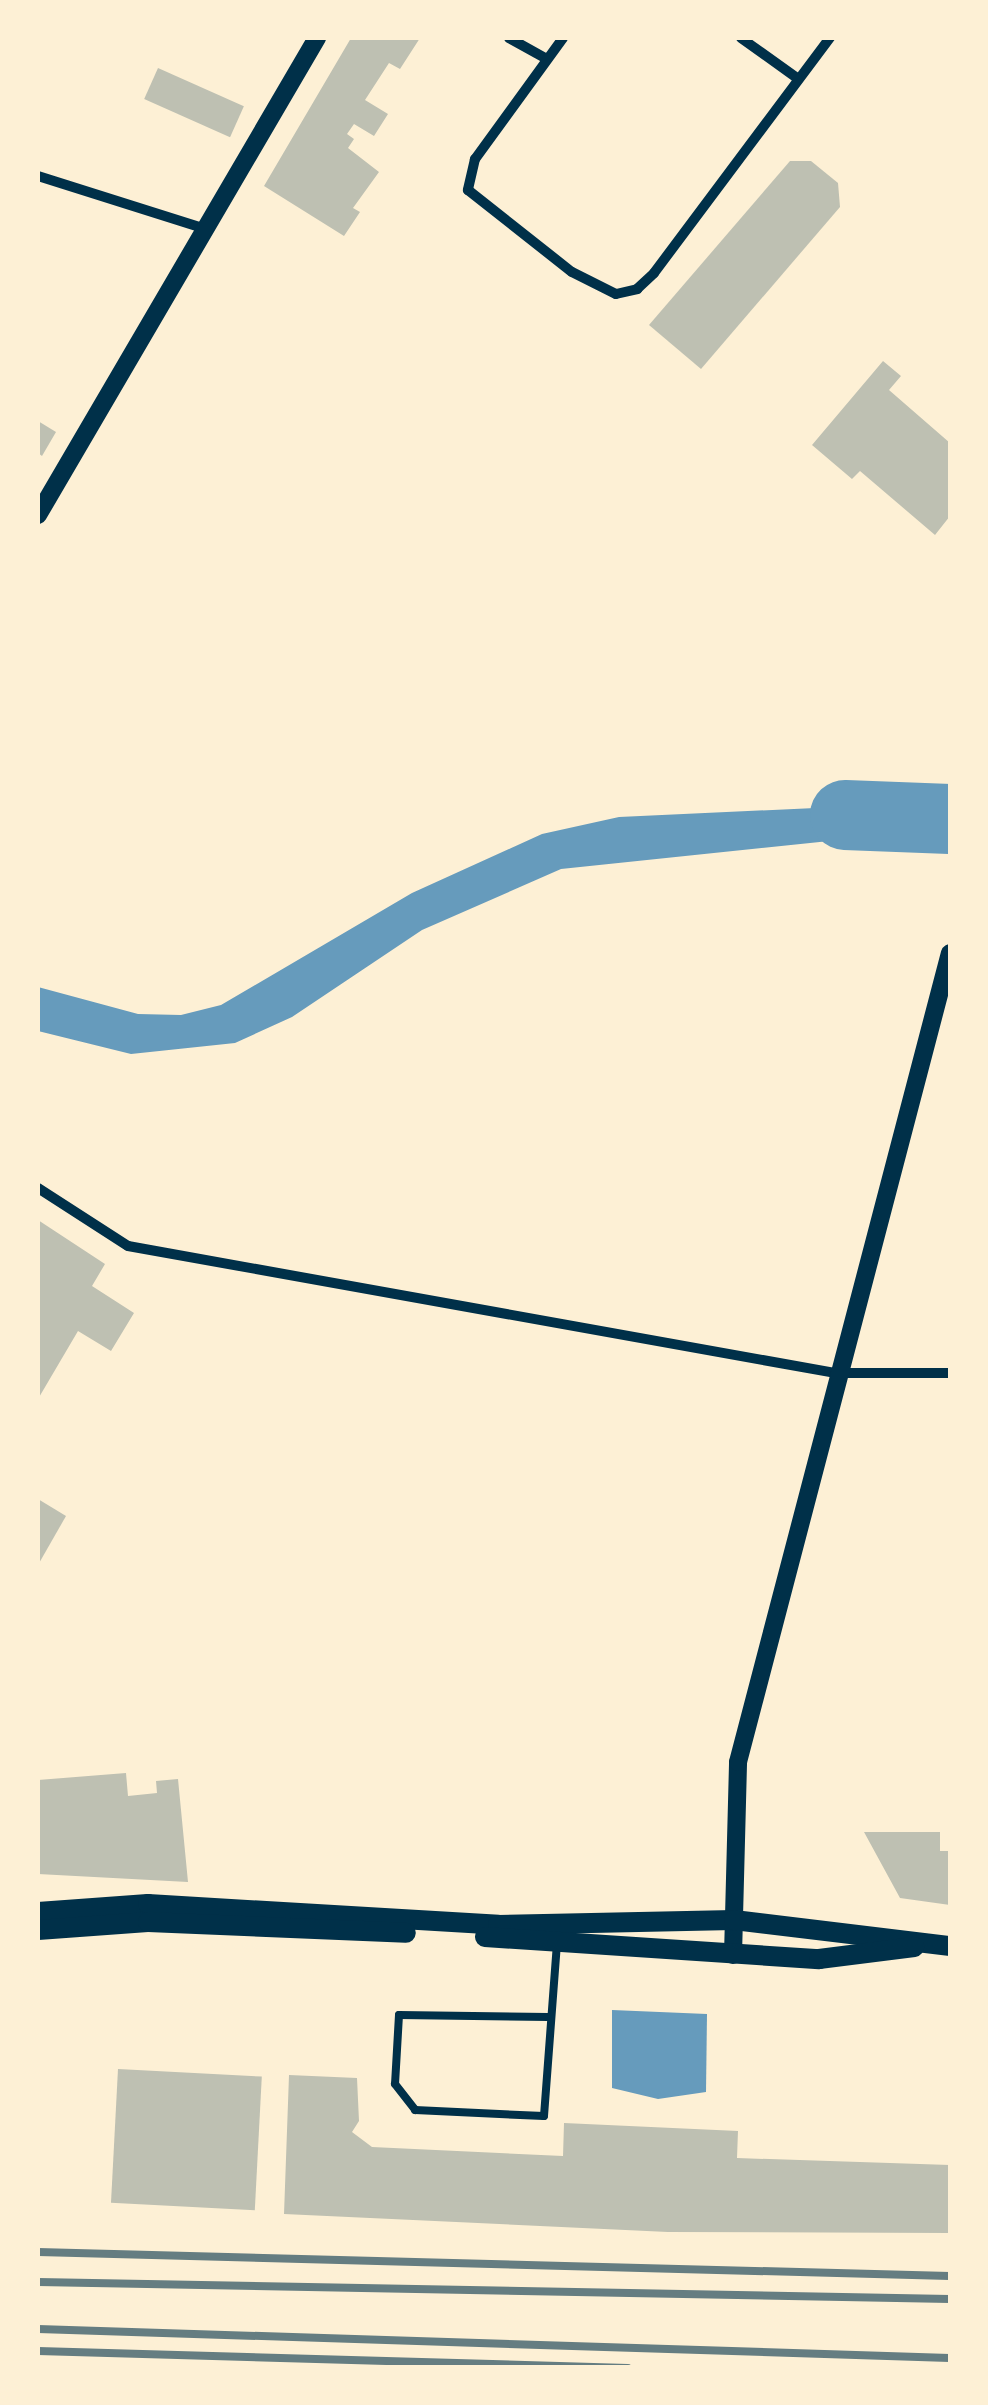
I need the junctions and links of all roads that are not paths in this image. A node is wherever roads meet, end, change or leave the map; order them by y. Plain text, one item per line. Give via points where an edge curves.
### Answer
1 (317, 38) edge
2 (509, 38) edge
3 (563, 38) edge
4 (741, 38) edge
5 (830, 38) edge
6 (547, 59) junction
7 (797, 78) junction
8 (38, 176) edge
9 (206, 229) junction
10 (38, 514) edge
11 (950, 954) edge
12 (38, 1188) edge
13 (835, 1373) junction
14 (950, 1373) edge
15 (38, 1912) edge
16 (734, 1920) junction
17 (38, 1930) edge
18 (558, 1943) junction
19 (921, 1946) junction
20 (950, 1946) edge
21 (733, 1956) junction
22 (548, 2016) junction

1 - 9 street
2 - 6 street
3 - 6 street
4 - 7 street
5 - 7 street
6 - 7 street via 475,160 468,190 572,272 616,294 644,284
8 - 9 street
9 - 10 street
11 - 13 street
12 - 13 street via 128,1246
13 - 14 street
13 - 16 street via 738,1762
15 - 16 main road via 148,1904 498,1925
16 - 19 main road via 852,1930
16 - 21 street
17 - 18 main road via 148,1922
18 - 21 main road
18 - 22 lane via 557,2007
19 - 20 main road
19 - 21 main road via 819,1959
22 - 22 lane via 399,2015 395,2084 415,2110 544,2116

